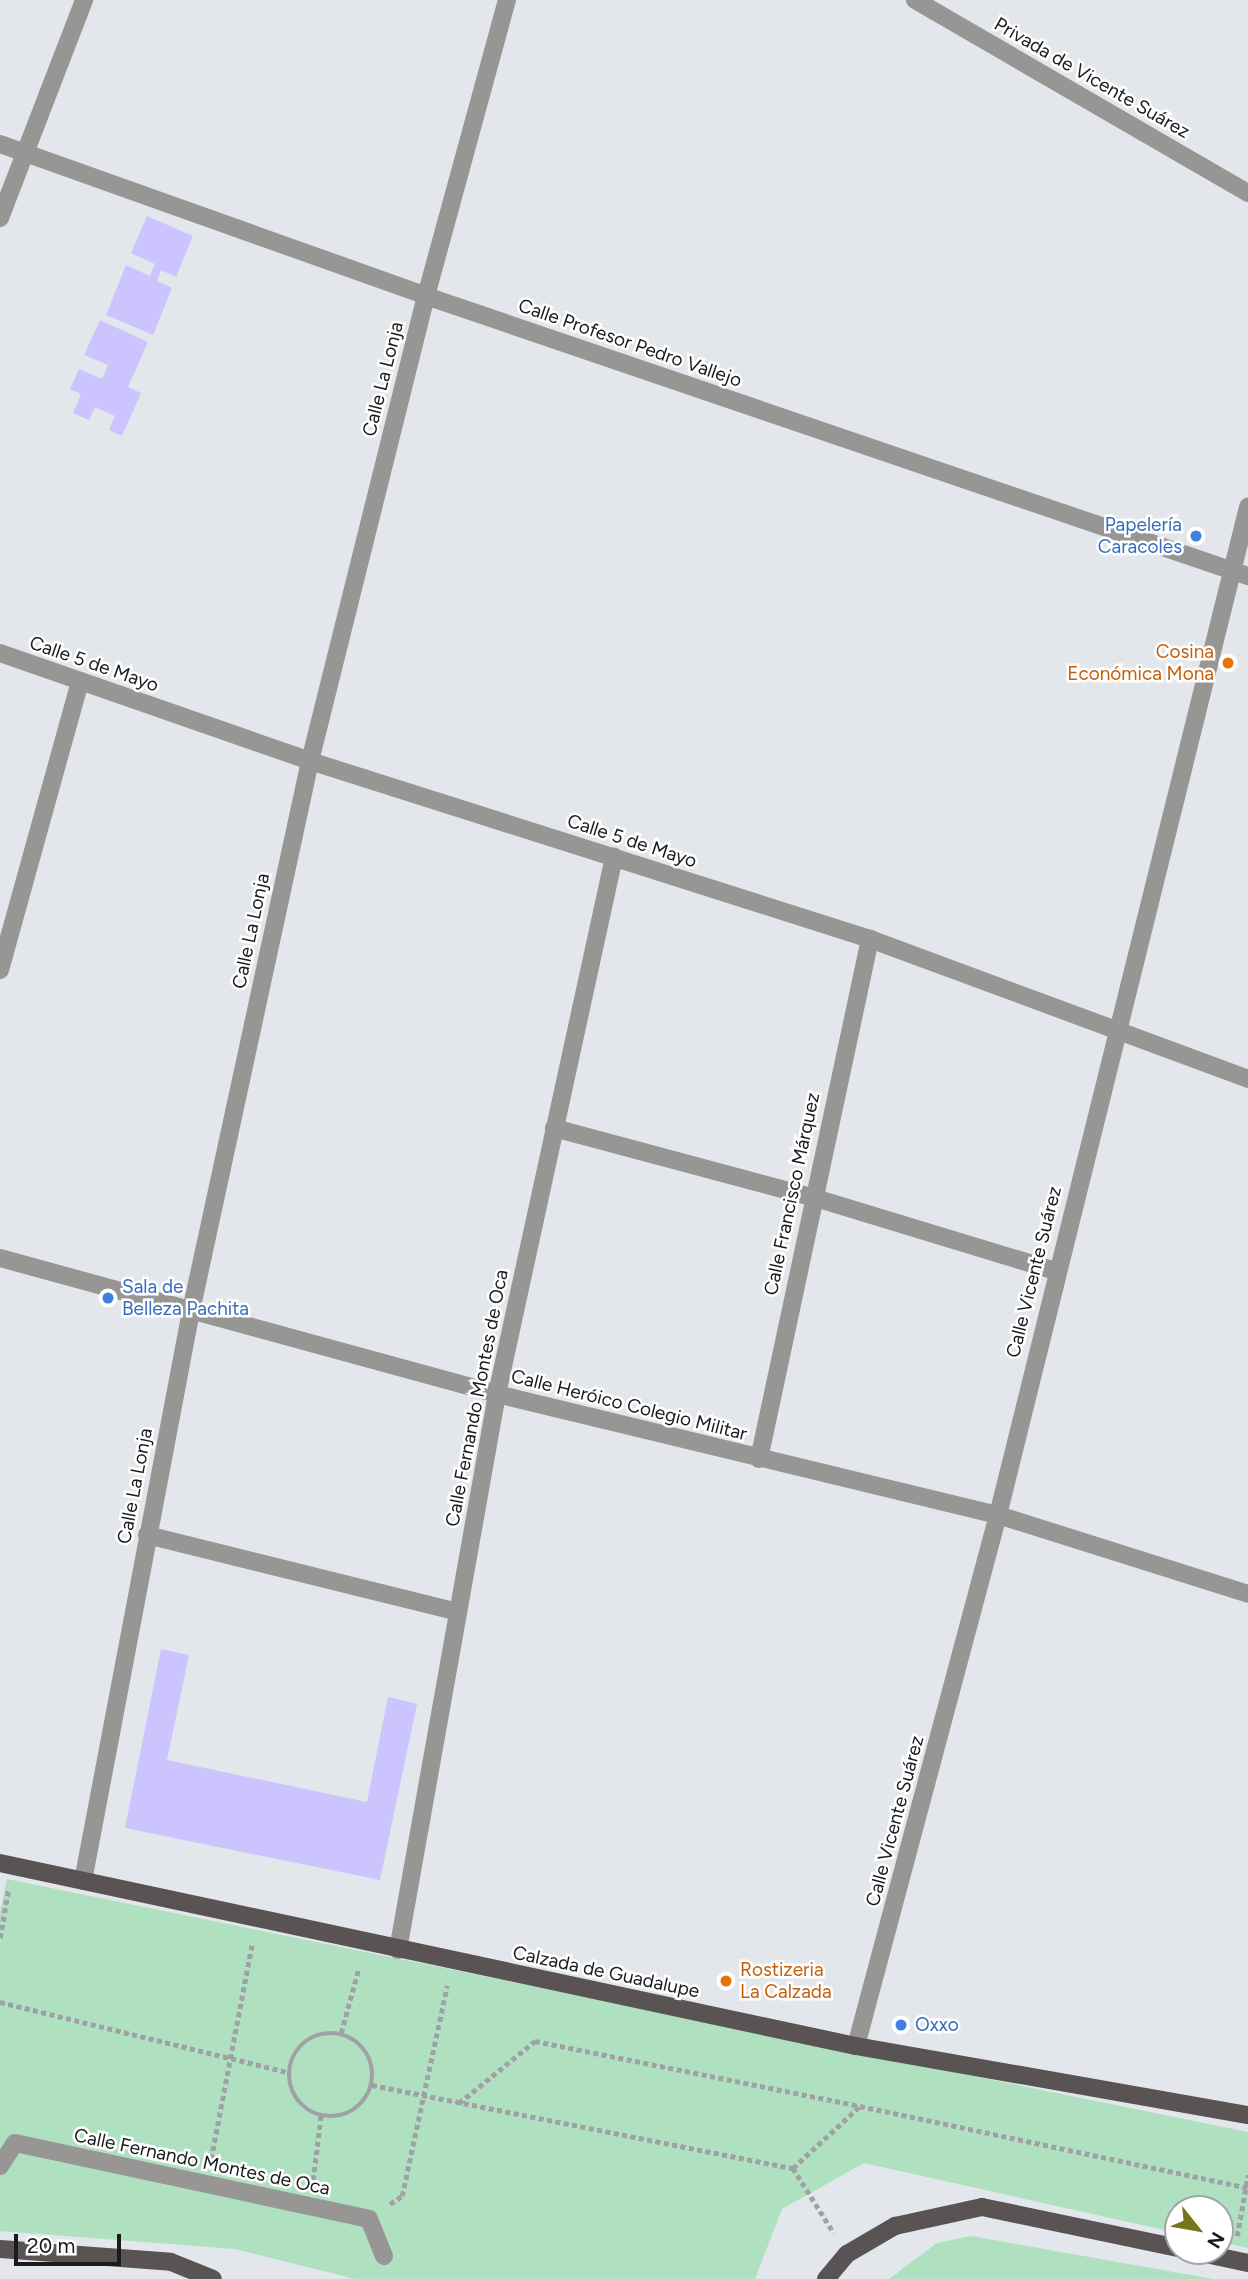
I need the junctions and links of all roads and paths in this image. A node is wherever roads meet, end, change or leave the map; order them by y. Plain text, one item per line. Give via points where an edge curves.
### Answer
1 (84, 0) edge
2 (507, 0) edge
3 (915, 0) edge
4 (0, 144) edge
5 (24, 153) junction
6 (1248, 193) edge
7 (0, 218) edge
8 (426, 296) junction
9 (1248, 507) edge
10 (1240, 574) edge
11 (0, 653) edge
12 (80, 682) junction
13 (310, 761) junction
14 (614, 857) junction
15 (870, 939) junction
16 (0, 970) edge
17 (1115, 1032) junction
18 (1248, 1079) edge
19 (554, 1128) junction
20 (812, 1196) junction
21 (0, 1258) edge
22 (1055, 1270) junction
23 (191, 1311) junction
24 (497, 1395) junction
25 (759, 1459) junction
26 (998, 1515) junction
27 (147, 1535) junction
28 (1248, 1594) edge
29 (457, 1612) junction
30 (6, 1864) edge
31 (83, 1881) junction
32 (257, 1919) junction
33 (0, 1938) edge
34 (366, 1942) junction
35 (398, 1950) junction
36 (452, 1961) junction
37 (0, 2002) edge
38 (341, 2033) junction
39 (856, 2046) junction
40 (231, 2056) junction
41 (288, 2072) junction
42 (372, 2085) junction
43 (423, 2097) junction
44 (458, 2104) junction
45 (860, 2106) junction
46 (321, 2114) junction
47 (1248, 2115) edge
48 (0, 2166) edge
49 (793, 2168) junction
50 (1248, 2175) edge
51 (206, 2184) junction
52 (1247, 2188) edge
53 (310, 2206) junction
54 (369, 2219) junction
55 (1164, 2245) edge
56 (0, 2249) edge
57 (847, 2254) junction
58 (384, 2256) dead end
59 (1240, 2261) edge
60 (213, 2279) edge
61 (826, 2279) edge

1 - 5 street
2 - 8 street, Calle La Lonja
3 - 6 street, Privada de Vicente Suárez
4 - 5 street, Calle Profesor Pedro Vallejo
5 - 7 street
5 - 8 street, Calle Profesor Pedro Vallejo
8 - 10 street, Calle Profesor Pedro Vallejo
8 - 13 street, Calle La Lonja
9 - 10 street, Calle Vicente Suárez
10 - 17 street, Calle Vicente Suárez
11 - 12 street, Calle 5 de Mayo
12 - 13 street, Calle 5 de Mayo
12 - 16 street
13 - 14 street, Calle 5 de Mayo
13 - 23 street, Calle La Lonja
14 - 15 street, Calle 5 de Mayo
14 - 19 street, Calle Fernando Montes de Oca
15 - 17 street, Calle 5 de Mayo
15 - 20 street, Calle Francisco Márquez
17 - 18 street, Calle 5 de Mayo
17 - 22 street, Calle Vicente Suárez
19 - 20 street
19 - 24 street, Calle Fernando Montes de Oca
20 - 22 street
20 - 25 street, Calle Francisco Márquez
21 - 23 street, Calle Heróico Colegio Militar
22 - 26 street, Calle Vicente Suárez
23 - 24 street, Calle Heróico Colegio Militar
23 - 27 street, Calle La Lonja
24 - 25 street, Calle Heróico Colegio Militar
24 - 29 street, Calle Fernando Montes de Oca
25 - 26 street, Calle Heróico Colegio Militar
26 - 28 street, Calle Heróico Colegio Militar
26 - 39 street, Calle Vicente Suárez
27 - 29 street
27 - 31 street, Calle La Lonja
29 - 35 street, Calle Fernando Montes de Oca
30 - 31 main road, Calzada de Guadalupe
30 - 33 path
31 - 32 main road, Calzada de Guadalupe
32 - 34 main road, Calzada de Guadalupe
32 - 40 path
34 - 35 main road, Calzada de Guadalupe
34 - 38 path
35 - 36 main road, Calzada de Guadalupe
36 - 39 main road, Calzada de Guadalupe
36 - 43 path
37 - 40 path
38 - 41 path via 316,2034 297,2049
38 - 42 path via 362,2044 373,2065
39 - 47 main road, Calzada de Guadalupe
40 - 41 path
40 - 51 path
41 - 46 path via 293,2095 311,2112
42 - 43 path
42 - 46 path via 356,2109 334,2118
43 - 44 path
43 - 54 path via 402,2196
44 - 45 path via 535,2041
44 - 49 path
45 - 49 path
45 - 52 path
46 - 53 path
48 - 51 street, Calle Fernando Montes de Oca via 15,2143
49 - 57 path
50 - 52 path
51 - 53 street, Calle Fernando Montes de Oca
52 - 59 path
53 - 54 street, Calle Fernando Montes de Oca
54 - 58 street
55 - 57 main road via 982,2207 895,2225
56 - 60 main road via 171,2262
57 - 61 main road

